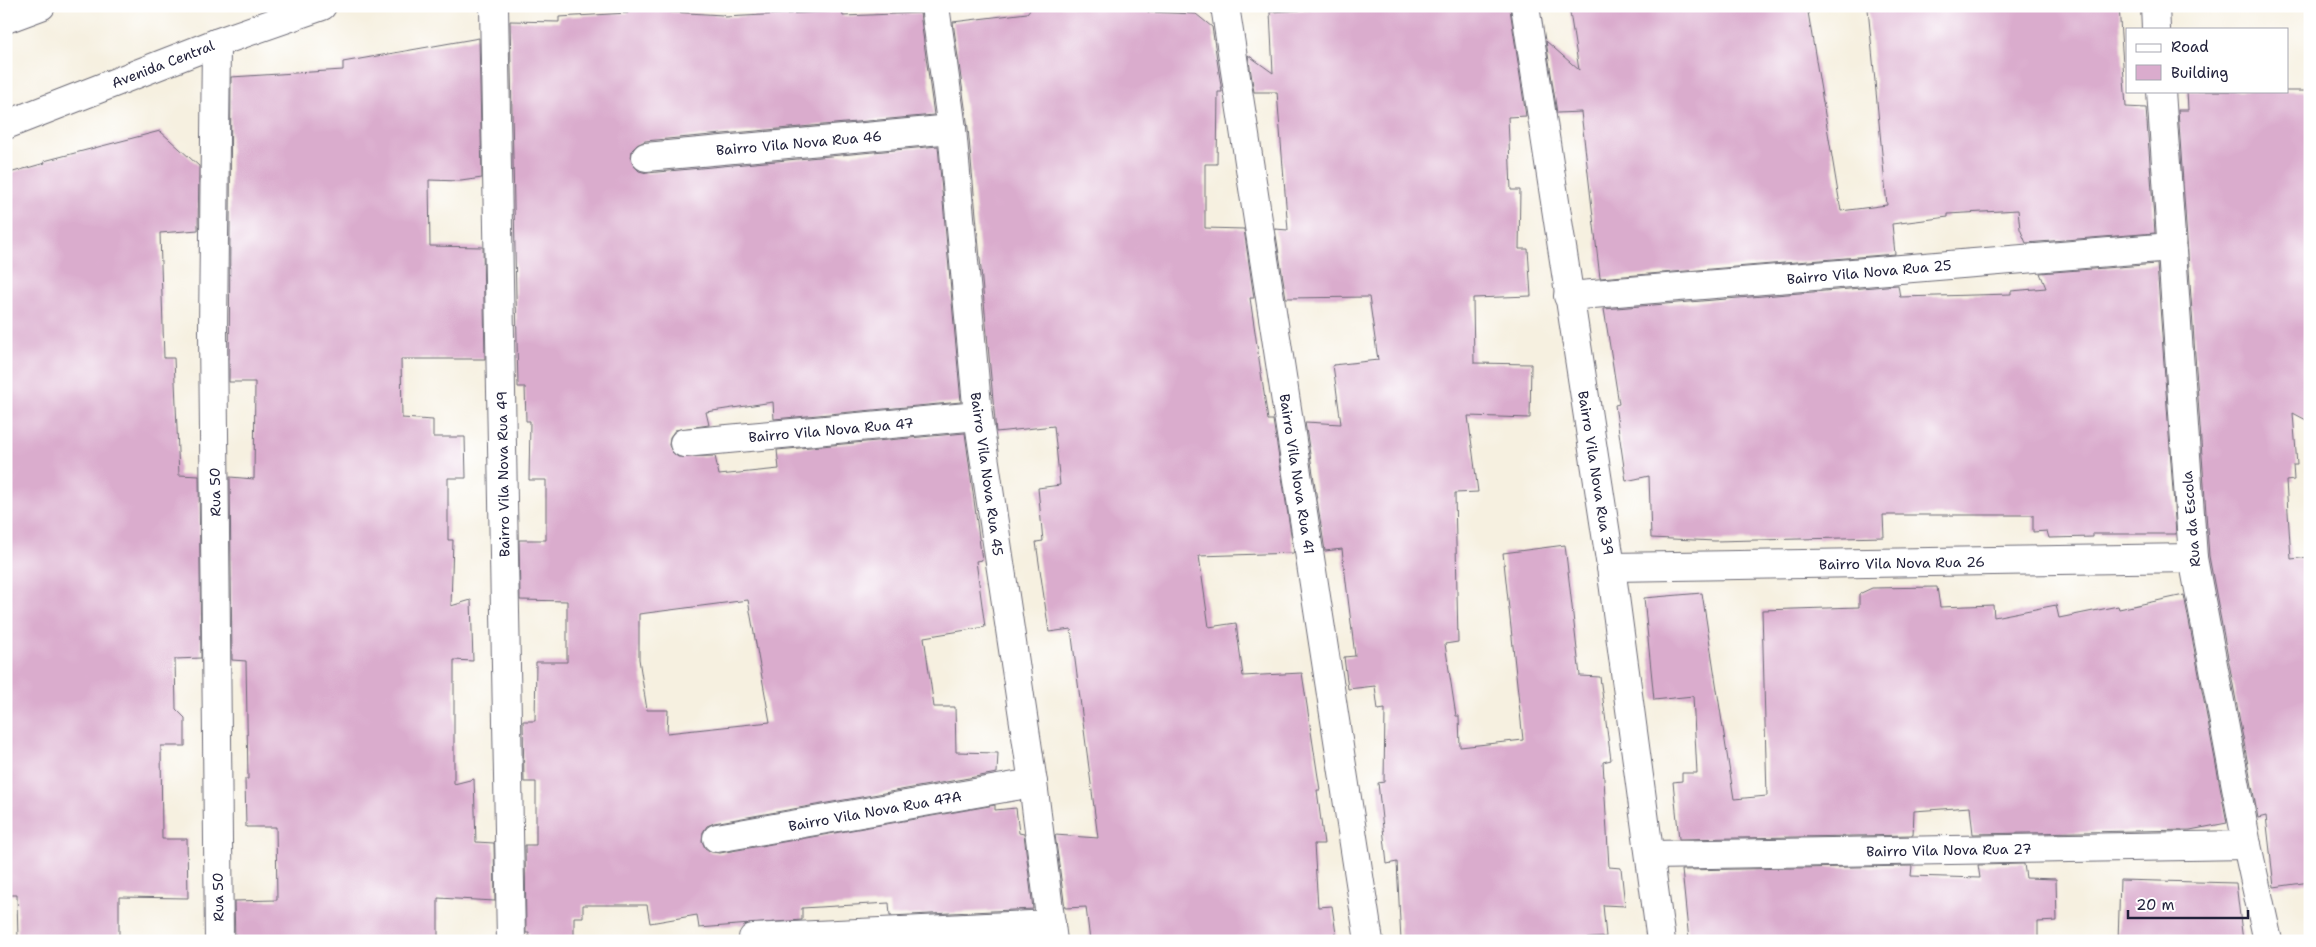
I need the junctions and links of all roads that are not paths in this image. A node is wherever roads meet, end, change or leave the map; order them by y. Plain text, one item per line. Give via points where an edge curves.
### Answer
1 (41, 6) edge
2 (322, 6) edge
3 (494, 6) edge
4 (935, 6) edge
5 (1225, 6) edge
6 (1525, 6) edge
7 (2155, 6) edge
8 (6, 19) edge
9 (2156, 28) edge
10 (216, 43) junction
11 (2160, 92) edge
12 (6, 125) edge
13 (952, 129) junction
14 (646, 157) dead end
15 (2171, 247) junction
16 (1568, 296) junction
17 (978, 416) junction
18 (684, 443) dead end
19 (2193, 558) junction
20 (1611, 567) junction
21 (1033, 783) junction
22 (718, 838) dead end
23 (2247, 845) junction
24 (1651, 855) junction
25 (1052, 932) edge
26 (753, 938) dead end
27 (219, 941) edge
28 (511, 941) edge
29 (1369, 941) edge
30 (1662, 941) edge
31 (2268, 941) edge

1 - 8 street
2 - 10 street, Avenida Central
3 - 28 street, Bairro Vila Nova Rua 49
4 - 13 street, Bairro Vila Nova Rua 45
5 - 29 street, Bairro Vila Nova Rua 41
6 - 16 street, Bairro Vila Nova Rua 39
7 - 9 street
10 - 12 street, Avenida Central
10 - 27 street, Rua 50 via 213,331
11 - 15 street, Rua da Escola
13 - 14 street, Bairro Vila Nova Rua 46
13 - 17 street, Bairro Vila Nova Rua 45
15 - 16 street, Bairro Vila Nova Rua 25
15 - 19 street, Rua da Escola
16 - 20 street, Bairro Vila Nova Rua 39
17 - 18 street, Bairro Vila Nova Rua 47
17 - 21 street, Bairro Vila Nova Rua 45
19 - 20 street, Bairro Vila Nova Rua 26
19 - 23 street, Rua da Escola
20 - 24 street, Bairro Vila Nova Rua 39
21 - 22 street, Bairro Vila Nova Rua 47A
21 - 25 street, Bairro Vila Nova Rua 45
23 - 24 street, Bairro Vila Nova Rua 27
23 - 31 street, Rua da Escola
24 - 30 street, Bairro Vila Nova Rua 39
25 - 26 street

